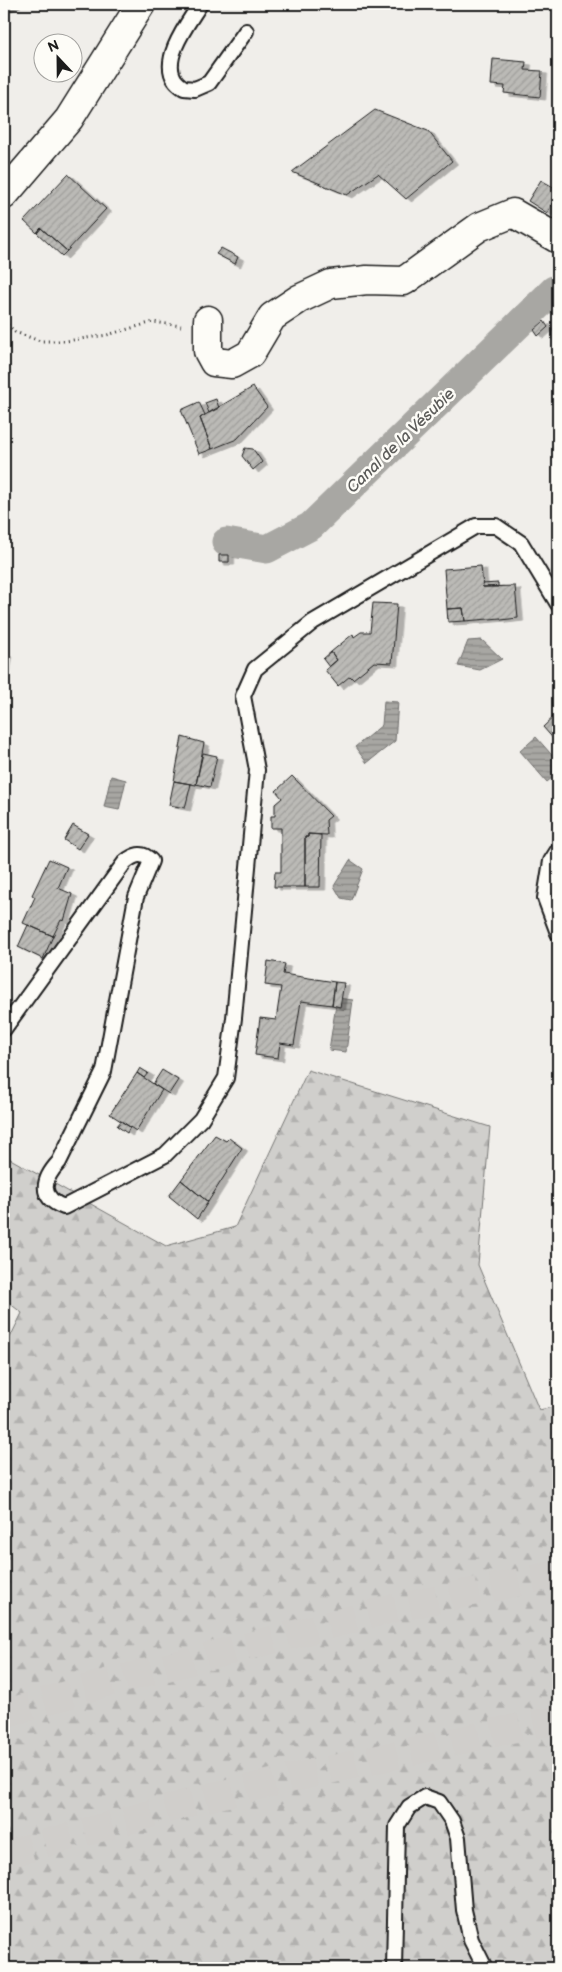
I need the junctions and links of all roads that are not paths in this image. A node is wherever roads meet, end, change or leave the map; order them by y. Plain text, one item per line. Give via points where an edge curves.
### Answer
1 (141, 4) edge
2 (200, 4) edge
3 (246, 31) dead end
4 (4, 194) edge
5 (558, 239) edge
6 (208, 320) road end
7 (558, 604) edge
8 (558, 850) edge
9 (558, 933) edge
10 (4, 1029) edge
11 (394, 1968) edge
12 (485, 1968) edge

1 - 4 street via 70,119
2 - 3 lane via 170,58 175,80 184,88 195,89 210,83
5 - 6 street via 513,213 479,227 404,281 367,280 331,284 299,299 272,317 250,354 232,364 214,362 208,351
7 - 10 lane via 521,543 496,526 476,526 313,622 255,669 243,696 257,770 226,1078 201,1119 165,1154 64,1207 54,1204 46,1194 49,1173 59,1162 104,1071 136,897 151,861 146,856 139,854 125,862
8 - 9 lane via 551,861 545,898
11 - 12 lane via 397,1826 408,1807 425,1797 440,1802 458,1838 466,1918 471,1940

